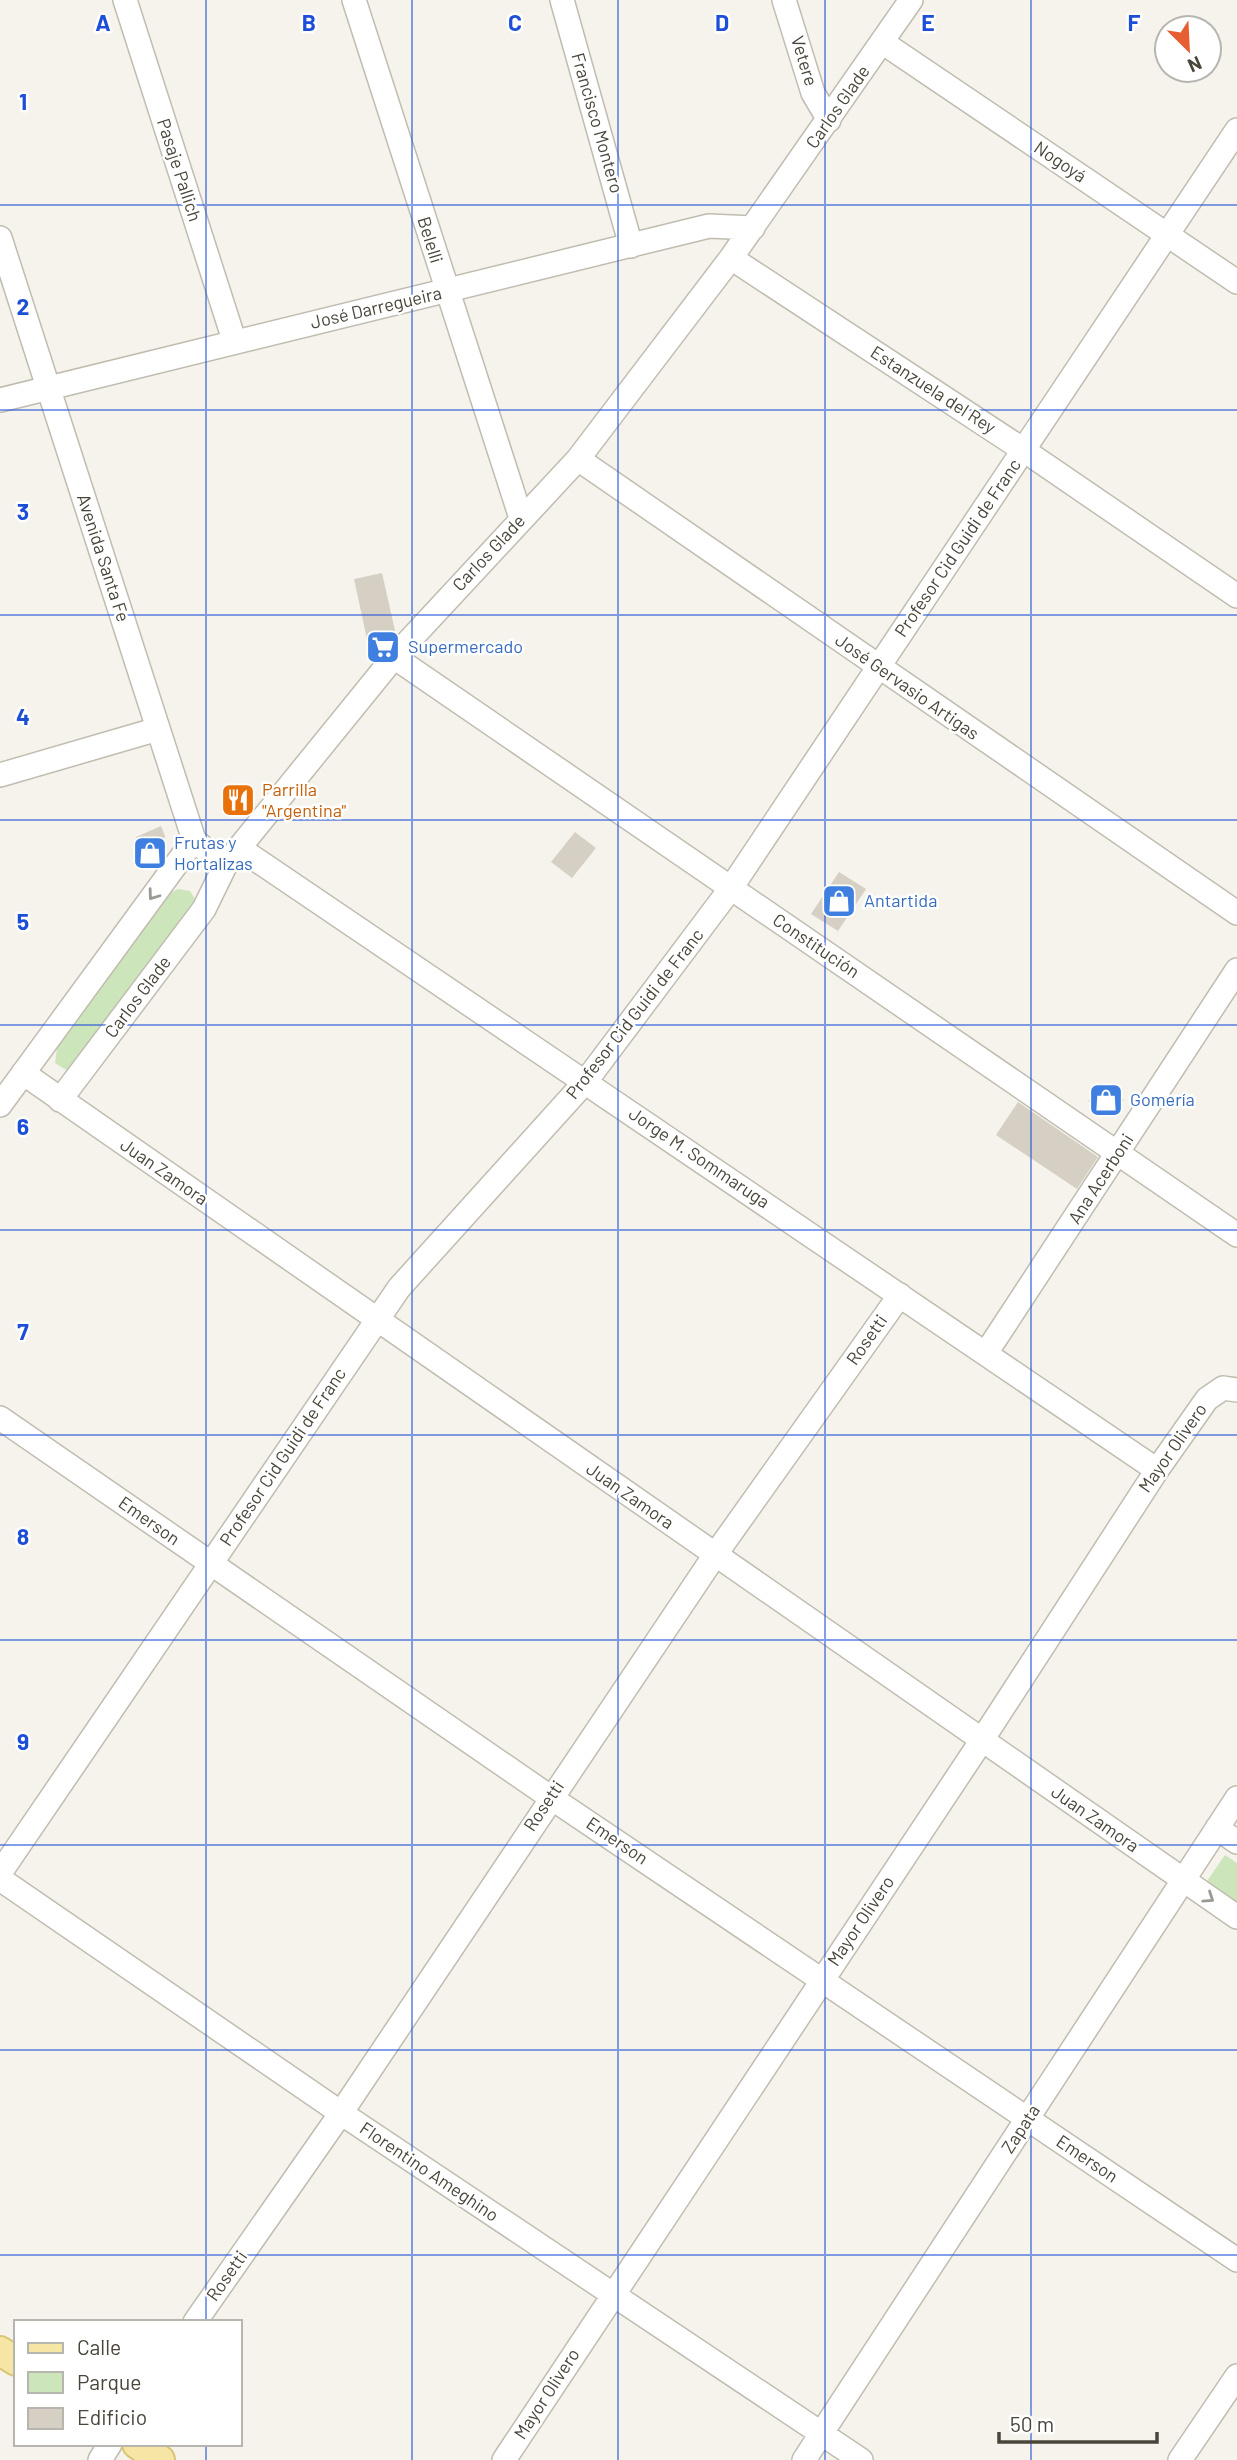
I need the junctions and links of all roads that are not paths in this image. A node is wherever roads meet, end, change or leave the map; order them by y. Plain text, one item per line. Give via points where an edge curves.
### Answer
1 (125, 0) edge
2 (354, 0) edge
3 (562, 0) edge
4 (784, 0) edge
5 (911, 0) edge
6 (882, 42) junction
7 (828, 120) junction
8 (1237, 130) edge
9 (753, 228) junction
10 (1168, 234) junction
11 (0, 238) edge
12 (631, 246) junction
13 (731, 258) junction
14 (1237, 282) edge
15 (446, 291) junction
16 (234, 341) junction
17 (48, 387) junction
18 (0, 400) edge
19 (1025, 451) junction
20 (578, 459) junction
21 (521, 518) junction
22 (1237, 596) edge
23 (394, 657) junction
24 (877, 666) junction
25 (158, 729) junction
26 (0, 775) edge
27 (194, 840) junction
28 (239, 848) junction
29 (225, 866) junction
30 (731, 888) junction
31 (1237, 913) edge
32 (1237, 970) edge
33 (23, 1073) junction
34 (586, 1081) junction
35 (60, 1100) junction
36 (0, 1105) edge
37 (1119, 1154) junction
38 (1237, 1235) edge
39 (900, 1295) junction
40 (377, 1320) junction
41 (986, 1353) junction
42 (1230, 1389) edge
43 (0, 1418) edge
44 (1157, 1470) junction
45 (715, 1555) junction
46 (211, 1563) junction
47 (982, 1740) junction
48 (550, 1797) junction
49 (1237, 1798) edge
50 (1217, 1828) junction
51 (1237, 1842) edge
52 (0, 1873) edge
53 (1182, 1879) junction
54 (0, 1880) edge
55 (1237, 1917) edge
56 (822, 1980) junction
57 (341, 2113) junction
58 (1027, 2119) junction
59 (1237, 2260) edge
60 (612, 2294) junction
61 (196, 2320) edge
62 (1237, 2376) edge
63 (821, 2433) junction
64 (140, 2446) edge
65 (160, 2460) edge
66 (504, 2460) edge
67 (804, 2460) edge
68 (861, 2460) edge
69 (1180, 2460) edge

1 - 16 street, Pasaje Pallich
2 - 15 street, Belelli
3 - 12 street, Francisco Montero
4 - 7 street, Vetere via 813,93
5 - 6 street, Carlos Glade
6 - 7 street, Carlos Glade
6 - 10 street, Nogoyá
7 - 9 street, Carlos Glade
8 - 10 street, Profesor Cid Guidi de Franc
9 - 12 street, José Darregueira via 709,226
9 - 13 street, Carlos Glade
10 - 14 street, Nogoyá
10 - 19 street, Profesor Cid Guidi de Franc
11 - 17 street, Avenida Santa Fe
12 - 15 street, José Darregueira
13 - 19 street, Estanzuela del Rey
13 - 20 street, Carlos Glade
15 - 16 street, José Darregueira
15 - 21 street, Belelli
16 - 17 street, José Darregueira
17 - 18 street, José Darregueira
17 - 25 street, Avenida Santa Fe
19 - 22 street, Estanzuela del Rey
19 - 24 street, Profesor Cid Guidi de Franc
20 - 21 street, Carlos Glade
20 - 24 street, José Gervasio Artigas
21 - 23 street, Carlos Glade
23 - 28 street, Carlos Glade
23 - 30 street, Constitución
24 - 30 street, Profesor Cid Guidi de Franc
24 - 31 street, José Gervasio Artigas
25 - 26 street
25 - 27 street, Avenida Santa Fe
27 - 29 street
27 -> 33 street
28 - 29 street, Carlos Glade
28 - 34 street, Jorge M. Sommaruga
29 - 35 street, Carlos Glade via 204,909
30 - 34 street, Profesor Cid Guidi de Franc
30 - 37 street, Constitución
32 - 37 street, Ana Acerboni
33 - 35 street, Juan Zamora
33 - 36 street
34 - 39 street, Jorge M. Sommaruga
34 - 40 street, Profesor Cid Guidi de Franc via 419,1265
35 - 40 street, Juan Zamora
37 - 38 street, Constitución
37 - 41 street, Ana Acerboni
39 - 41 street, Jorge M. Sommaruga
39 - 45 street, Rosetti
40 - 45 street, Juan Zamora
40 - 46 street, Profesor Cid Guidi de Franc
41 - 44 street, Jorge M. Sommaruga
42 - 44 street, Mayor Olivero via 1207,1399
43 - 46 street, Emerson
44 - 47 street, Mayor Olivero
45 - 47 street, Juan Zamora
45 - 48 street, Rosetti
46 - 48 street, Emerson
46 - 52 street, Profesor Cid Guidi de Franc
47 - 53 street, Juan Zamora
47 - 56 street, Mayor Olivero
48 - 56 street, Emerson
48 - 57 street, Rosetti
49 - 50 street, Zapata
50 - 51 street
50 - 53 street, Zapata
53 -> 55 street, Juan Zamora
53 - 58 street, Zapata
54 - 57 street, Florentino Ameghino
56 - 58 street, Emerson
56 - 60 street, Mayor Olivero
57 - 60 street, Florentino Ameghino
57 - 61 street, Rosetti
58 - 59 street, Emerson
58 - 63 street, Zapata
60 - 63 street, Florentino Ameghino
60 - 66 street, Mayor Olivero
62 - 69 street
63 - 67 street, Zapata
63 - 68 street, Florentino Ameghino
64 - 65 main road

